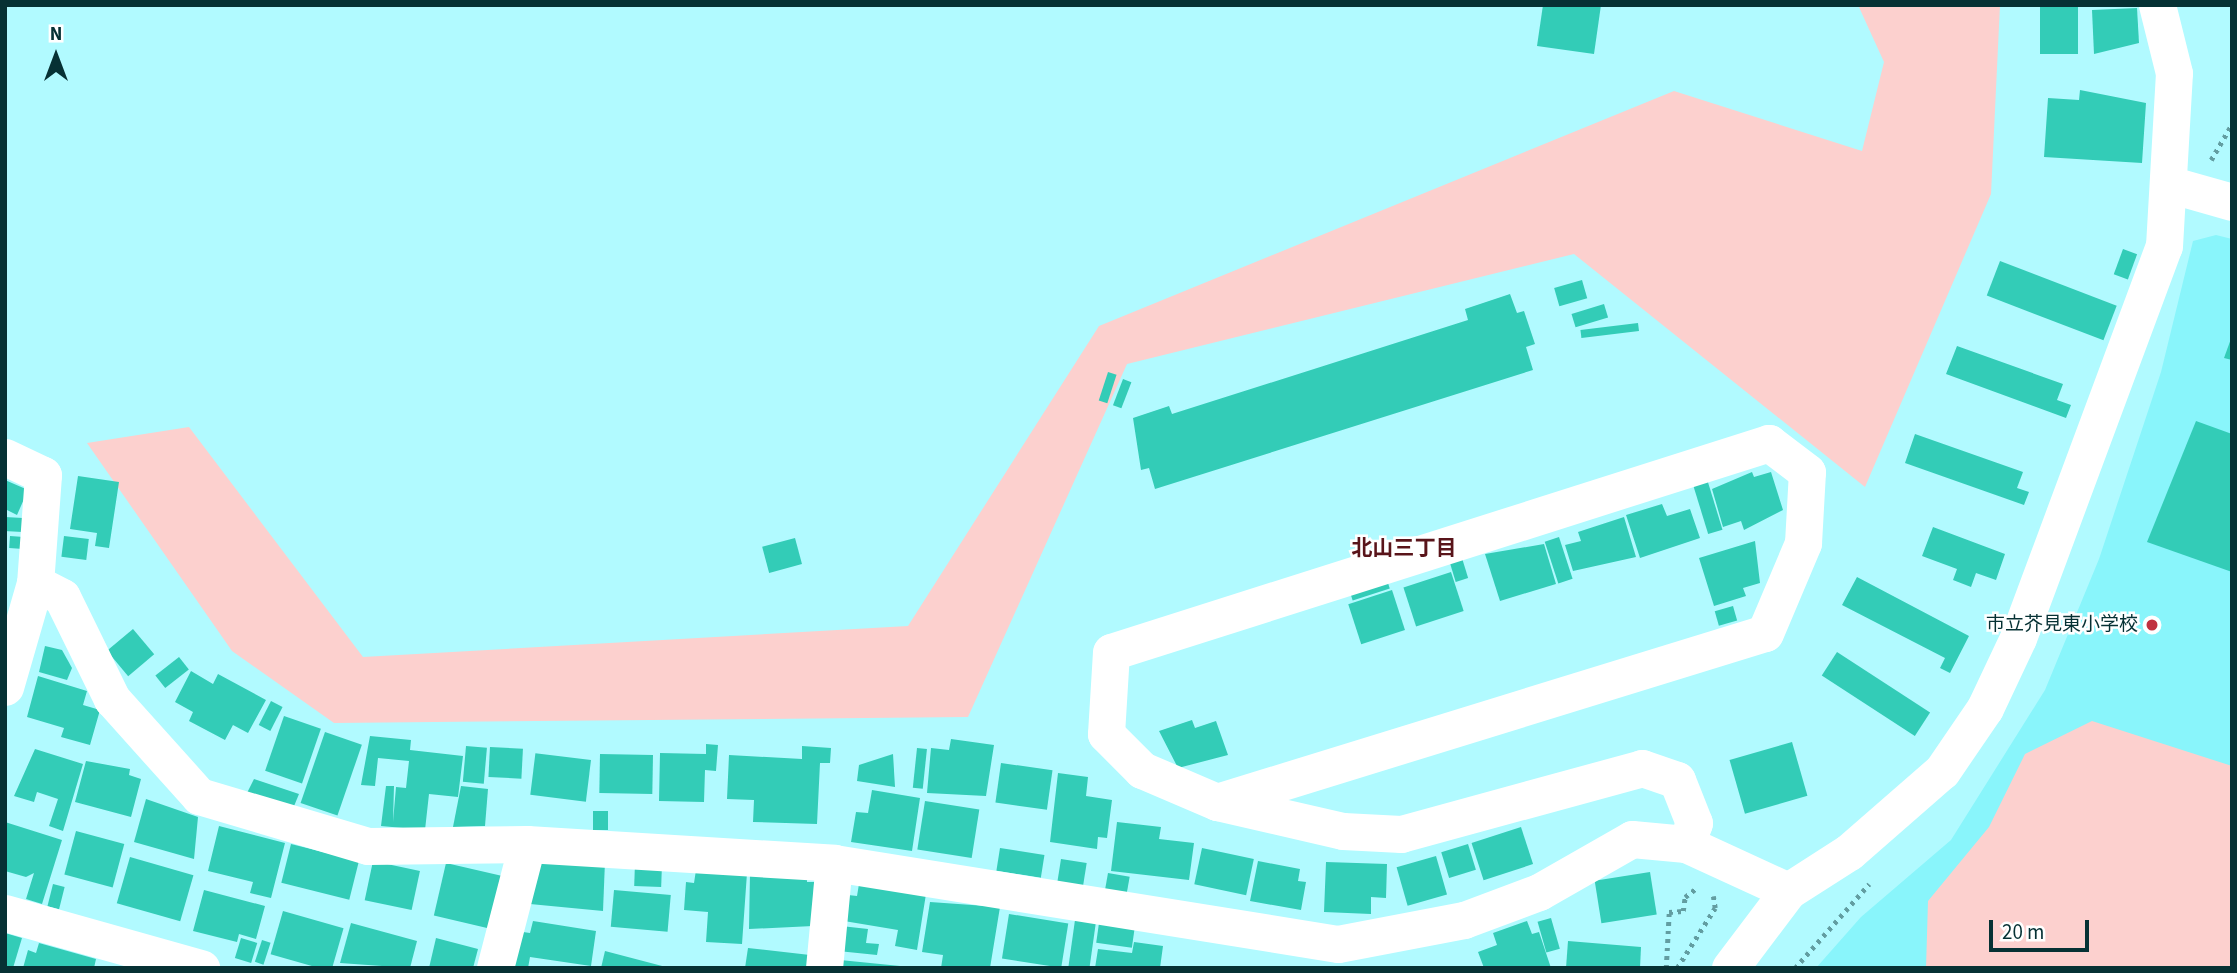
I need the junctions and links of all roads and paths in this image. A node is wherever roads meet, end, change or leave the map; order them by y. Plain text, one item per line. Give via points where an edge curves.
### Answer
1 (2157, 5) edge
2 (2172, 185) junction
3 (2232, 202) edge
4 (5, 457) edge
5 (35, 583) junction
6 (5, 687) edge
7 (1217, 802) junction
8 (527, 844) junction
9 (1686, 844) junction
10 (834, 863) junction
11 (1788, 891) junction
12 (5, 913) edge
13 (1338, 944) junction
14 (201, 968) edge
15 (495, 968) edge
16 (824, 968) edge
17 (1302, 968) edge
18 (1666, 968) edge
19 (1677, 968) edge
20 (1730, 968) edge

1 - 2 street via 2174,73
2 - 3 street
2 - 11 street via 2149,299 1985,708 1942,771 1849,852
4 - 5 street via 43,475
5 - 6 street
5 - 8 street via 62,597 112,699 199,796 368,846
7 - 7 street via 1765,633 1804,543 1807,471 1769,443 1111,652 1106,734 1142,770
7 - 9 street via 1343,831 1401,834 1642,768 1677,780 1694,823
8 - 10 street
8 - 15 street
9 - 11 street
9 - 13 street via 1632,839 1539,892 1464,920
10 - 13 street
10 - 16 street
11 - 20 street
12 - 14 street
13 - 17 street
18 - 19 path via 1669,912 1683,911 1692,889 1709,890 1715,908

